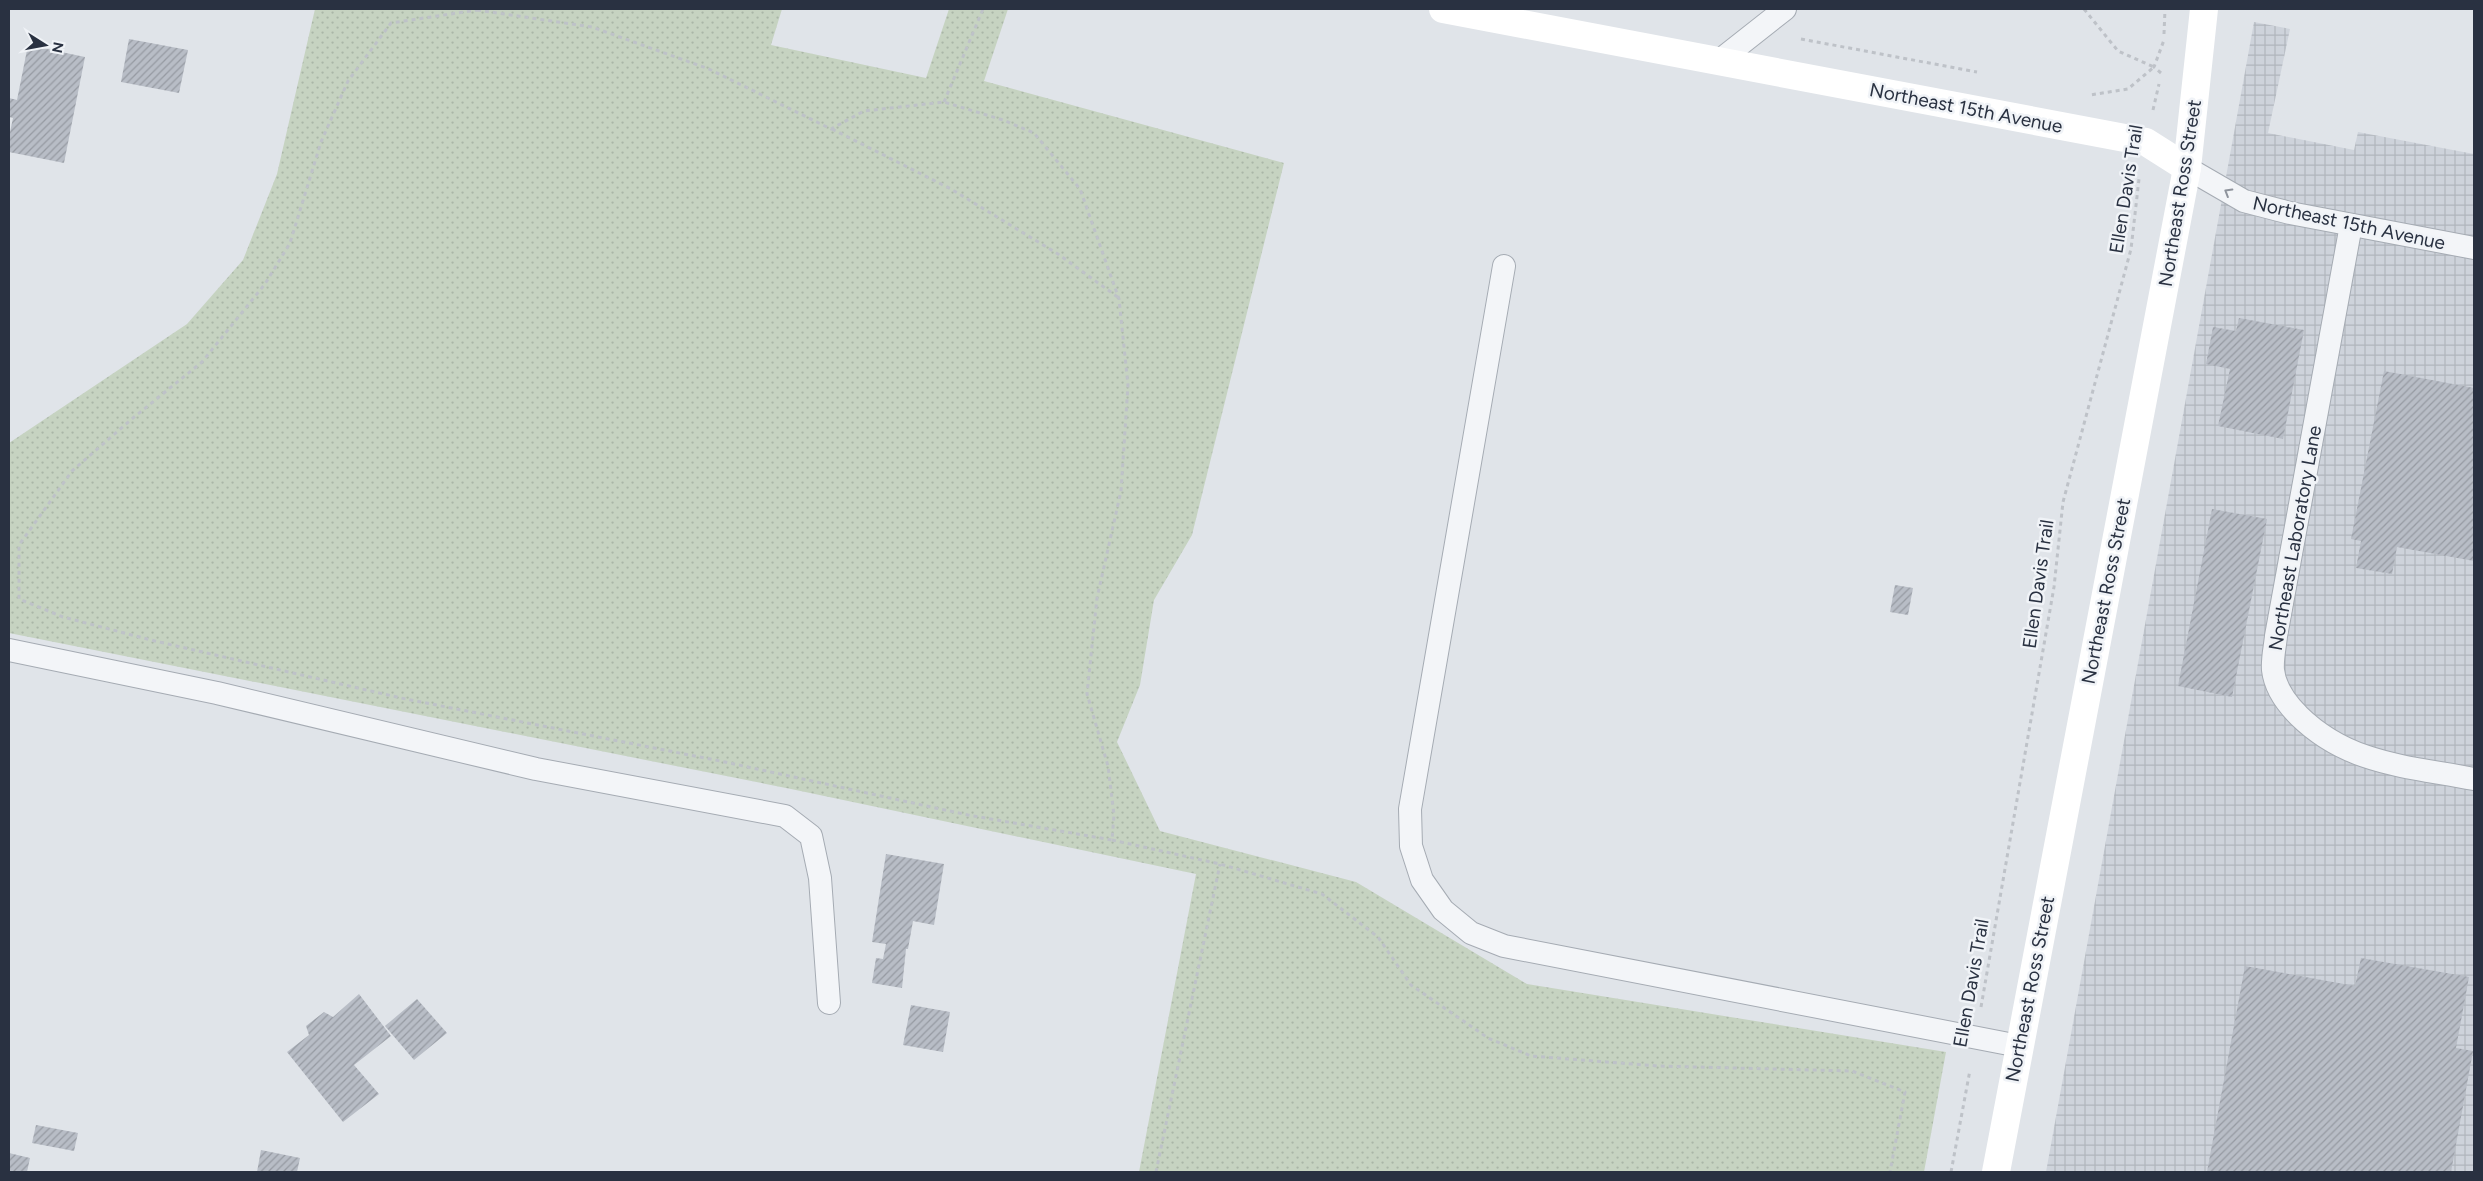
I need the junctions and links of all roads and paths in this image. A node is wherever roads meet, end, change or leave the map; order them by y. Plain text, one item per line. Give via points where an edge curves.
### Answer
1 (983, 9) edge
2 (1443, 9) edge
3 (1785, 9) edge
4 (2084, 9) edge
5 (2165, 9) edge
6 (2204, 9) edge
7 (1757, 31) junction
8 (1719, 62) junction
9 (2154, 67) junction
10 (1984, 74) dead end
11 (2085, 96) dead end
12 (944, 102) junction
13 (831, 129) junction
14 (2146, 142) junction
15 (2187, 168) junction
16 (2351, 225) junction
17 (2474, 248) edge
18 (1504, 266) dead end
19 (1119, 299) junction
20 (9, 650) edge
21 (2474, 779) edge
22 (1112, 840) junction
23 (1220, 864) junction
24 (828, 1003) dead end
25 (1976, 1038) junction
26 (2019, 1046) junction
27 (1156, 1172) edge
28 (1890, 1172) edge
29 (1951, 1172) edge
30 (1996, 1172) edge

1 - 12 path
2 - 8 street, Northeast 15th Avenue
3 - 7 lane
4 - 9 path via 2118,51
5 - 9 path, Ellen Davis Trail via 2164,37
6 - 15 street, Northeast Ross Street
7 - 8 lane
7 - 10 path
8 - 14 street, Northeast 15th Avenue
9 - 11 path via 2128,89
9 - 14 path, Ellen Davis Trail via 2161,72
12 - 13 path via 864,111
12 - 19 path via 1034,133 1080,188
13 - 19 path via 951,189 1058,254
13 - 22 path via 709,69 592,27 477,10 392,23 348,81 321,142 290,243 265,284 202,362 72,471 19,545 19,599 63,618 401,698 724,762 968,815
14 - 15 street, Northeast 15th Avenue
14 - 25 path, Ellen Davis Trail via 2131,249 2063,502 2054,587
16 -> 15 lane, Northeast 15th Avenue via 2244,201
15 - 26 street, Northeast Ross Street
16 - 17 lane, Northeast 15th Avenue
16 - 21 lane, Northeast Laboratory Lane via 2276,636 2273,671 2279,692 2291,708 2342,748 2375,760
18 - 25 lane via 1410,809 1411,846 1422,880 1442,910 1471,933 1504,946
19 - 22 path via 1128,385 1122,491 1097,598 1087,694 1108,766 1114,815
20 - 24 lane via 217,692 536,769 785,816 811,836 820,878
22 - 23 path
23 - 27 path
23 - 28 path via 1322,894 1378,937 1411,986 1488,1038 1530,1056 1658,1066 1852,1071 1905,1092
25 - 26 lane
25 - 29 path, Ellen Davis Trail
26 - 30 street, Northeast Ross Street

